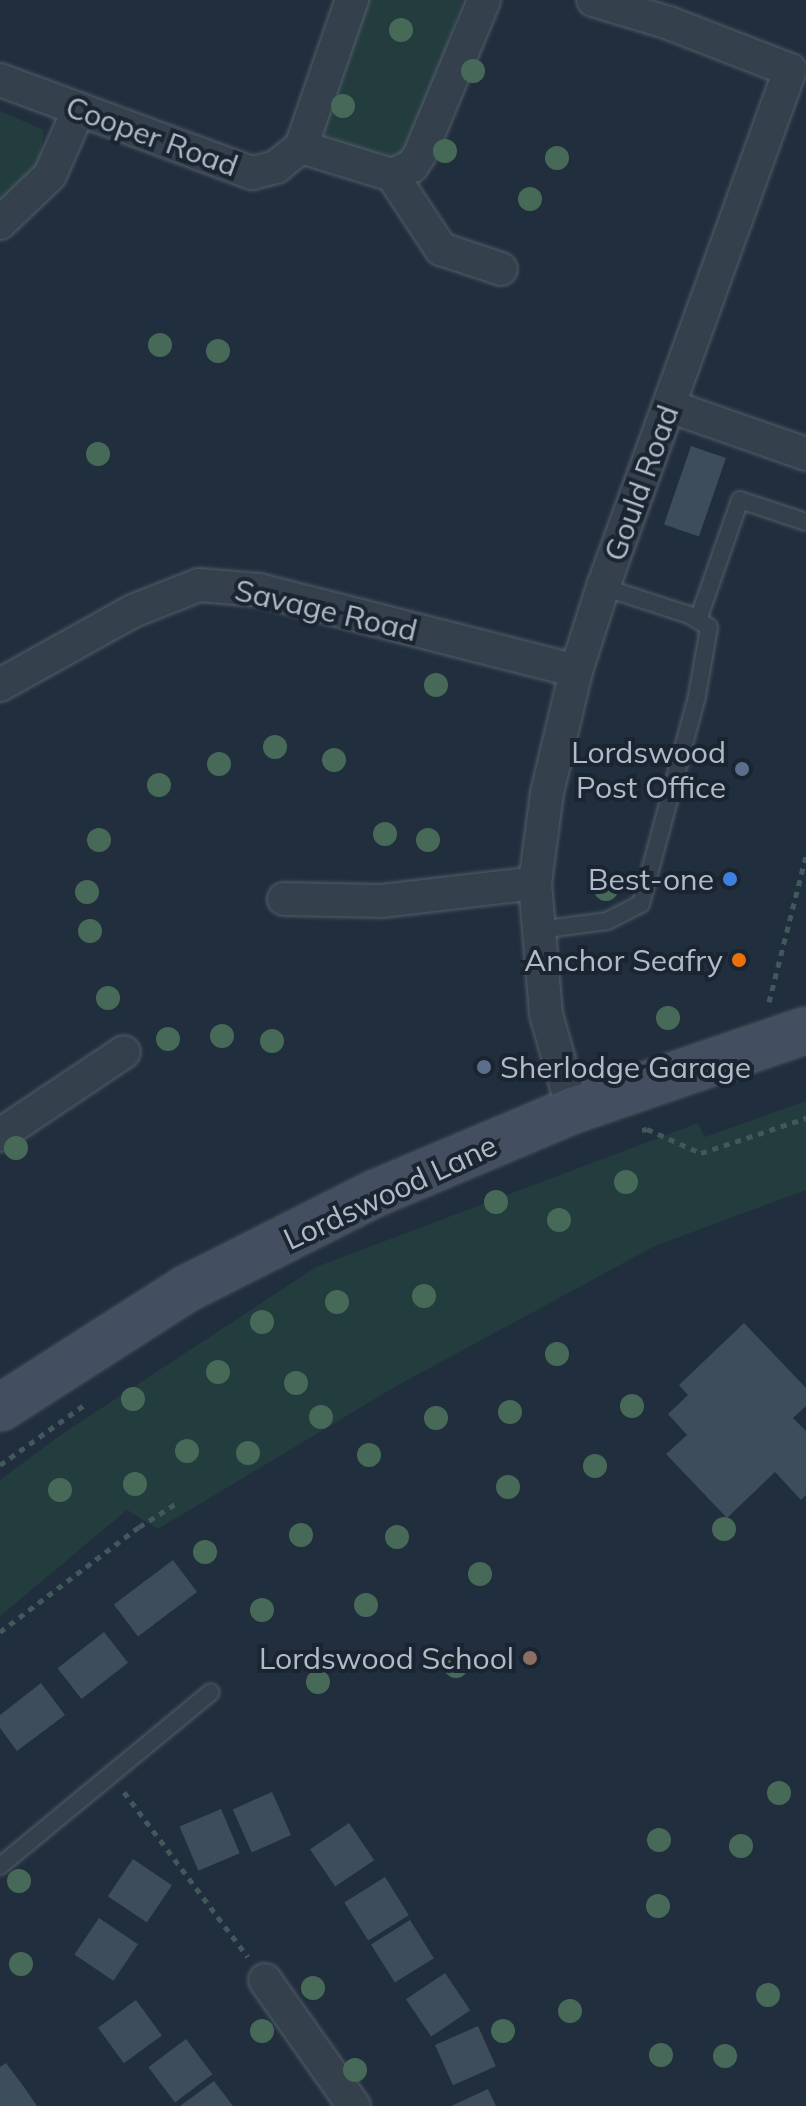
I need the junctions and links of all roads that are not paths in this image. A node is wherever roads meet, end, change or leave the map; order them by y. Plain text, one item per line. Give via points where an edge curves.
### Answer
1 (352, 0) edge
2 (484, 0) edge
3 (593, 0) edge
4 (672, 12) edge
5 (798, 72) edge
6 (0, 80) edge
7 (79, 109) junction
8 (301, 147) junction
9 (392, 175) junction
10 (0, 223) edge
11 (501, 269) dead end
12 (669, 406) junction
13 (806, 454) edge
14 (806, 522) edge
15 (603, 587) junction
16 (698, 620) junction
17 (576, 671) junction
18 (0, 685) edge
19 (535, 883) junction
20 (284, 899) dead end
21 (539, 930) junction
22 (806, 1030) edge
23 (124, 1052) dead end
24 (573, 1110) junction
25 (0, 1135) edge
26 (0, 1408) edge
27 (211, 1692) dead end
28 (0, 1866) edge
29 (265, 1980) road end
30 (354, 2106) edge

1 - 8 street
2 - 9 street via 420,154 412,166
3 - 4 street, Gould Road
4 - 5 street, Gould Road
5 - 12 street, Gould Road
6 - 7 street, Cooper Road
7 - 8 street, Cooper Road via 252,173 276,167
7 - 10 street via 50,175
8 - 9 street
9 - 11 street via 441,249
12 - 13 street
12 - 15 street, Gould Road
14 - 16 lane via 740,500
15 - 16 lane
15 - 17 street, Gould Road
16 - 21 lane via 709,627 697,696 641,904 607,921
17 - 18 street, Savage Road via 259,590 199,585 133,611
17 - 19 street, Gould Road via 547,793
19 - 20 street via 382,901
19 - 21 street, Gould Road
21 - 24 street, Gould Road via 546,1014
22 - 24 street, Lordswood Lane
23 - 25 street
24 - 26 street, Lordswood Lane via 374,1194 186,1289
27 - 28 lane
29 - 30 street

